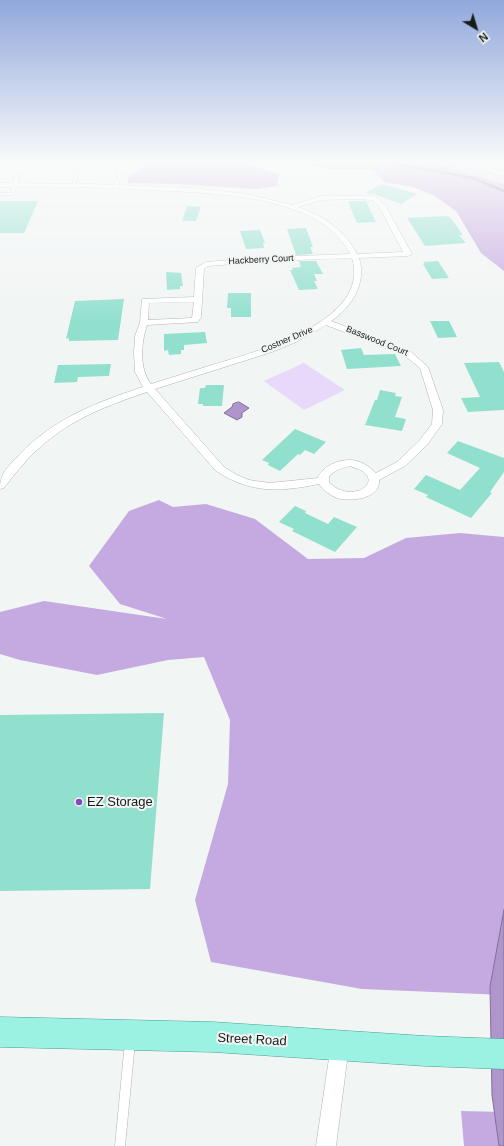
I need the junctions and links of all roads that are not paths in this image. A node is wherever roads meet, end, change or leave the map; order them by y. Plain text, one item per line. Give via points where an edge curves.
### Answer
1 (313, 216) edge
2 (388, 216) edge
3 (355, 256) junction
4 (197, 299) junction
5 (326, 322) junction
6 (144, 323) junction
7 (149, 388) junction
8 (374, 478) junction
9 (324, 480) junction
10 (0, 485) edge
11 (0, 1032) edge
12 (131, 1036) junction
13 (340, 1045) junction
14 (504, 1054) edge
15 (120, 1146) edge
16 (326, 1146) edge

1 - 3 street, Costner Drive via 344,238
2 - 3 street via 408,254
3 - 4 street, Hackberry Court via 206,264 200,268
3 - 5 street, Costner Drive via 358,273 356,287 346,303
4 - 6 street via 195,320
4 - 6 street via 145,301
5 - 7 street, Costner Drive via 304,335 274,347
5 - 8 street, Basswood Court via 415,357 424,366 438,410 436,424 423,443 401,464
6 - 7 street via 139,336 138,357 140,372
7 - 9 street via 220,469 231,477 262,488 287,487
7 - 10 street, Costner Drive via 86,411 53,430 21,457
8 - 9 street via 370,471 362,466 345,464 331,467 325,473
8 - 9 street via 373,486 368,492 358,496 336,493 328,488
11 - 12 main road, Street Road
12 - 13 main road, Street Road via 214,1037
12 - 15 lane
13 - 14 main road, Street Road
13 - 16 street

